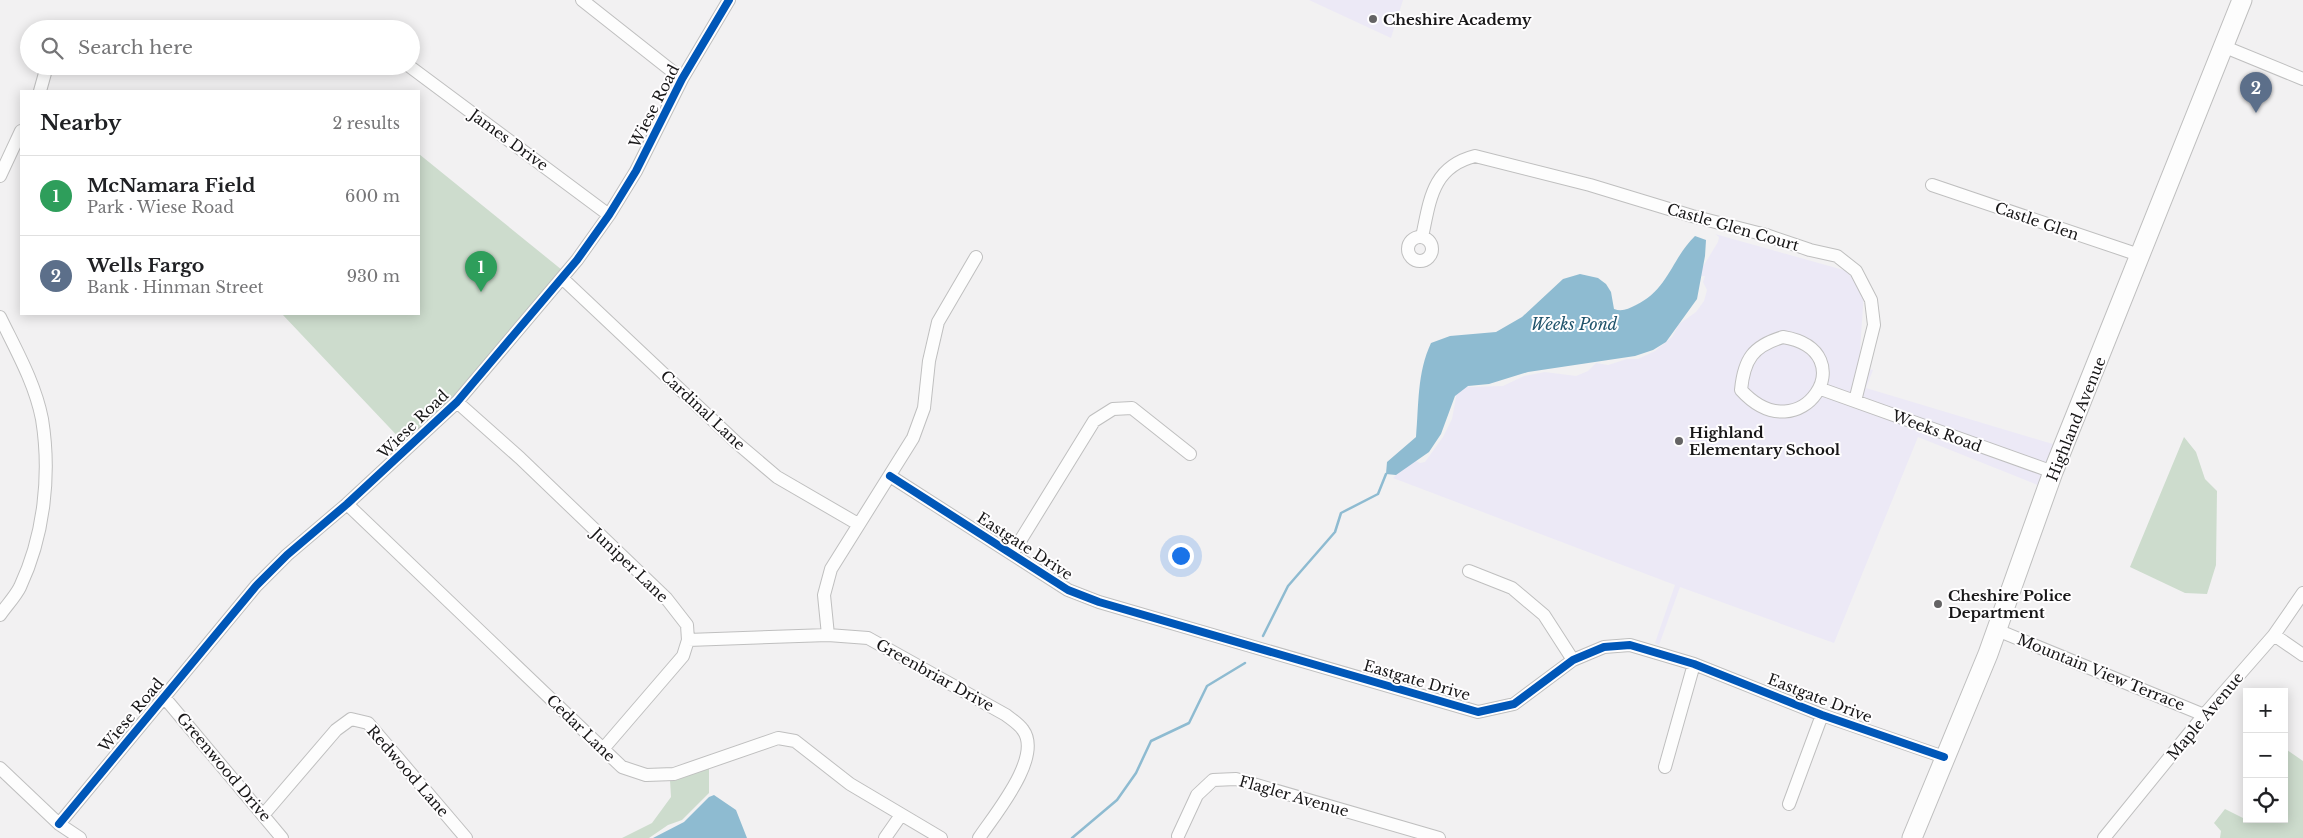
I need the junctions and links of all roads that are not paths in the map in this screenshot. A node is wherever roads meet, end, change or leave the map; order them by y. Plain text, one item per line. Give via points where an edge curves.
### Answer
1 (582, 0) edge
2 (729, 0) edge
3 (2242, 0) edge
4 (2225, 46) junction
5 (420, 74) edge
6 (44, 75) edge
7 (682, 79) junction
8 (2303, 79) edge
9 (40, 90) edge
10 (20, 132) edge
11 (0, 176) edge
12 (1932, 185) dead end
13 (609, 215) junction
14 (1422, 237) dead end
15 (2142, 256) junction
16 (976, 257) dead end
17 (562, 278) junction
18 (0, 317) edge
19 (1821, 389) junction
20 (1856, 401) junction
21 (457, 402) junction
22 (1190, 454) dead end
23 (2053, 472) junction
24 (890, 476) junction
25 (347, 504) junction
26 (858, 524) junction
27 (1012, 554) junction
28 (1469, 571) dead end
29 (2303, 593) edge
30 (0, 615) edge
31 (1997, 630) junction
32 (828, 635) junction
33 (2274, 635) junction
34 (688, 640) junction
35 (2303, 654) edge
36 (1573, 660) junction
37 (1694, 664) junction
38 (164, 697) junction
39 (1822, 715) junction
40 (2204, 715) junction
41 (603, 750) junction
42 (1944, 757) junction
43 (1665, 767) dead end
44 (0, 768) edge
45 (1789, 804) dead end
46 (264, 814) junction
47 (901, 815) junction
48 (59, 824) junction
49 (78, 837) edge
50 (1178, 837) edge
51 (282, 838) edge
52 (466, 838) edge
53 (885, 838) edge
54 (941, 838) edge
55 (979, 838) edge
56 (1439, 838) edge
57 (1912, 838) edge
58 (2104, 838) edge

1 - 7 street
2 - 7 street, Wiese Road
3 - 4 highway, Highland Avenue
4 - 8 street
4 - 15 highway, Highland Avenue
5 - 13 street, James Drive
6 - 9 street
7 - 13 street, Wiese Road via 636,171
10 - 11 street
12 - 15 street, Castle Glen
13 - 17 street, Wiese Road
14 - 20 street, Castle Glen Court via 1431,192 1442,174 1459,160 1474,156 1590,185 1837,256 1856,271 1871,300 1874,325
15 - 23 highway, Highland Avenue
16 - 24 street via 938,322 929,361 924,408 913,438
17 - 21 street, Wiese Road
17 - 26 street, Cardinal Lane via 777,477
18 - 30 street via 27,371 42,419 46,486 35,546 19,588
19 - 19 street via 1820,359 1811,347 1783,337 1756,349 1744,369 1741,390 1753,404 1769,410 1786,411 1812,400
19 - 20 street, Weeks Road
20 - 23 street, Weeks Road
21 - 25 street, Wiese Road
21 - 34 street, Juniper Lane via 666,598 687,625
22 - 27 street via 1132,408 1113,409 1094,421
23 - 31 highway, Highland Avenue
24 - 26 street
24 - 27 street, Eastgate Drive
25 - 38 street, Wiese Road via 256,586
25 - 41 street, Cedar Lane
26 - 32 street via 831,569 824,595
27 - 36 street, Eastgate Drive via 1068,590 1099,602 1478,712 1514,704
28 - 36 street via 1512,588 1544,615
29 - 33 street, Maple Avenue
31 - 40 street, Mountain View Terrace
31 - 42 highway, Highland Avenue
32 - 34 street, Greenbriar Drive
32 - 55 street, Greenbriar Drive via 868,638 1006,715 1023,730 1029,745 1026,765
33 - 35 street
33 - 40 street, Maple Avenue
34 - 41 street via 683,656
36 - 37 street, Eastgate Drive via 1604,646 1630,645
37 - 39 street, Eastgate Drive
37 - 43 street
38 - 46 street, Greenwood Drive
38 - 48 street, Wiese Road
39 - 42 street, Eastgate Drive
39 - 45 street
40 - 58 street, Maple Avenue
41 - 47 street, Cedar Lane via 630,770 646,775 674,774 778,738 795,741 850,784
42 - 57 highway, Highland Avenue
44 - 48 street
46 - 51 street, Greenwood Drive
46 - 52 street, Redwood Lane via 336,730 351,719 368,723
47 - 53 street
47 - 54 street, Cedar Lane
48 - 49 street
50 - 56 street, Flagler Avenue via 1197,795 1213,780 1236,779

